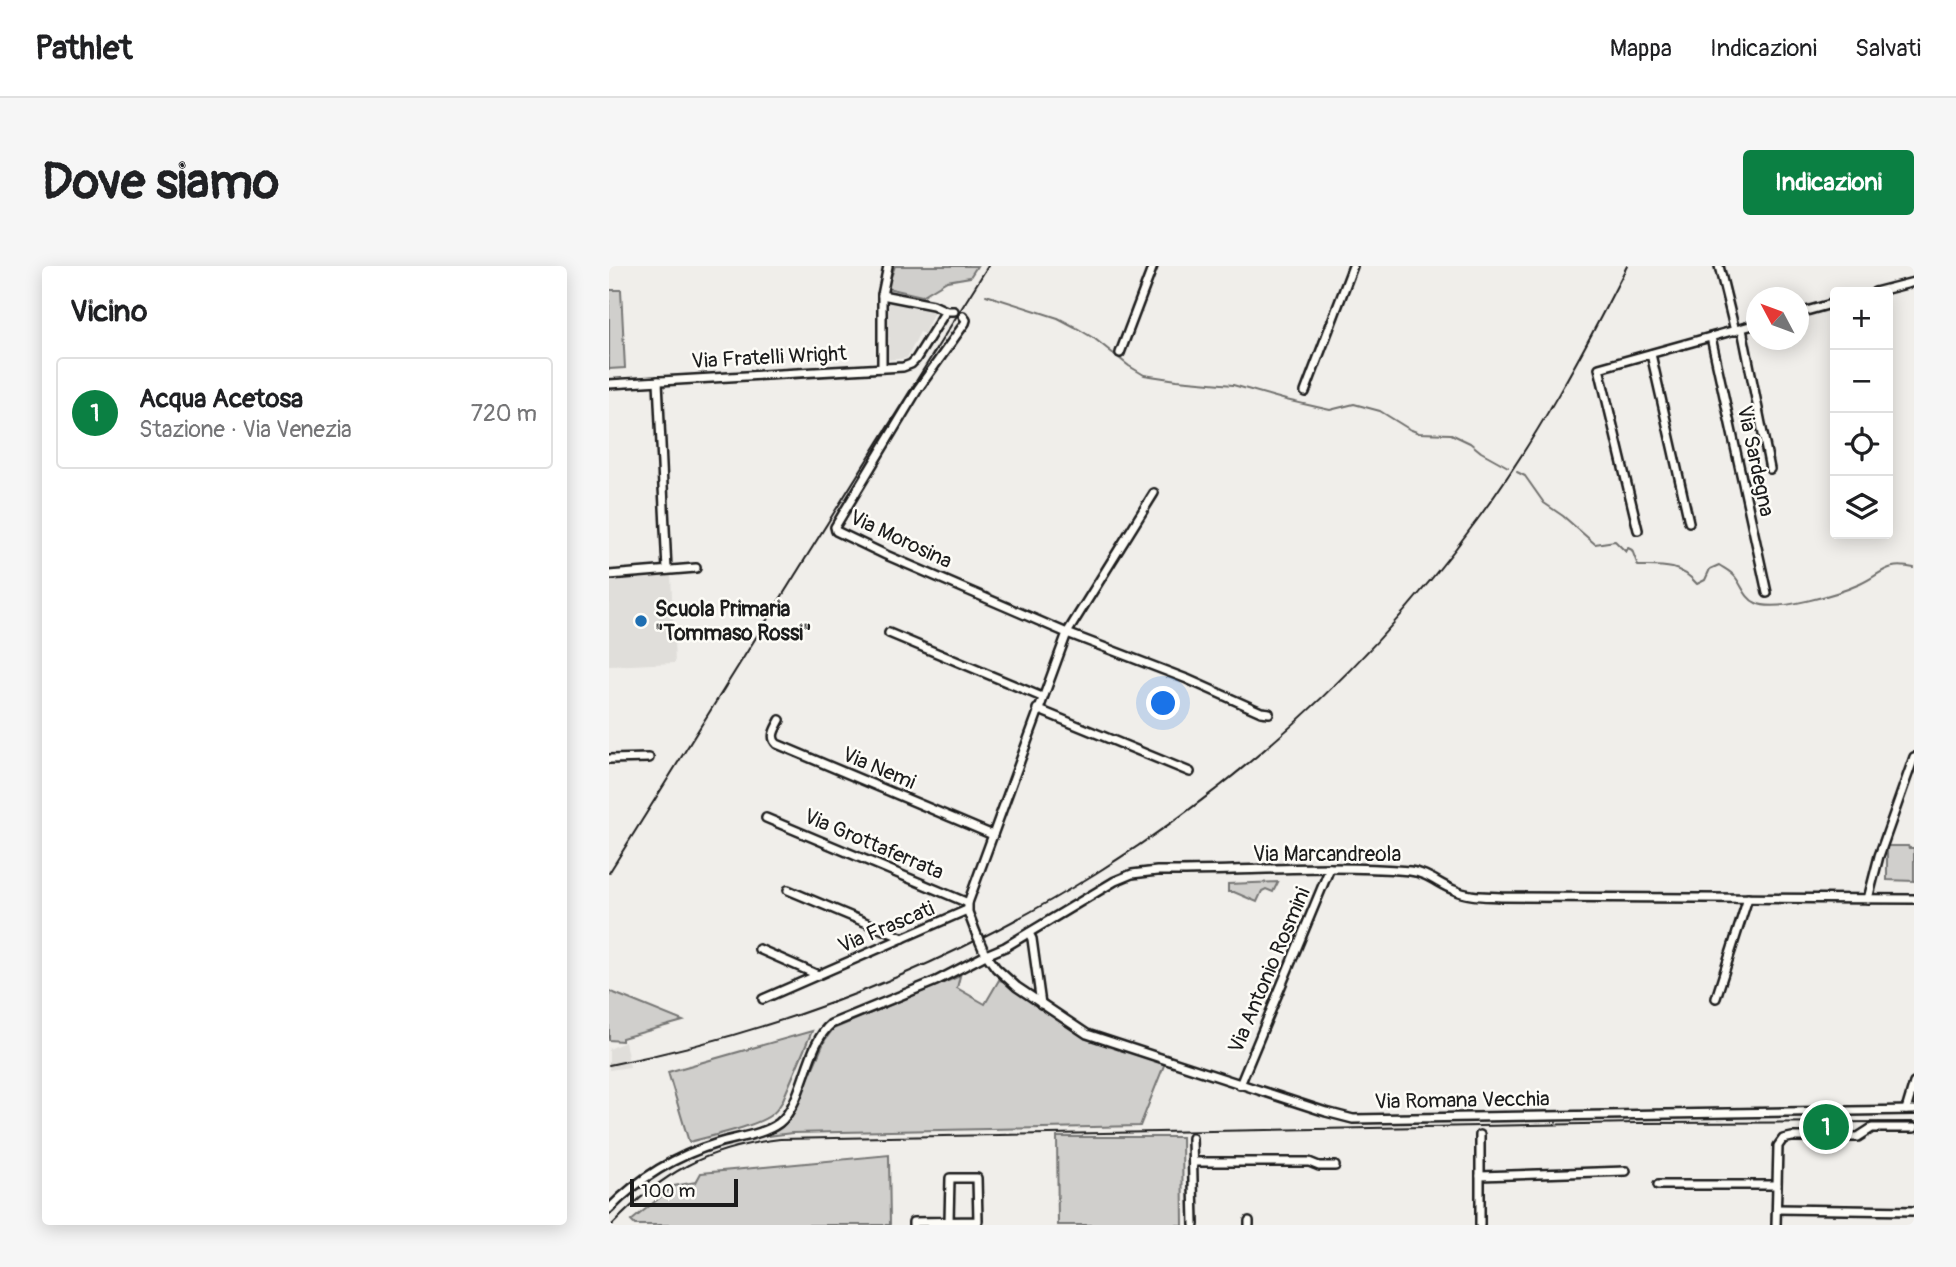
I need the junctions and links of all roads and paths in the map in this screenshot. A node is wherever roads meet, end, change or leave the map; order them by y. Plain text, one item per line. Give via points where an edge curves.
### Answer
1 (888, 266) edge
2 (1153, 266) edge
3 (1353, 266) edge
4 (1719, 266) edge
5 (1914, 282) edge
6 (1893, 287) edge
7 (882, 295) junction
8 (1830, 304) edge
9 (1809, 310) edge
10 (963, 316) dead end
11 (1746, 328) edge
12 (1739, 330) junction
13 (1711, 337) junction
14 (1120, 353) dead end
15 (1651, 354) junction
16 (882, 368) junction
17 (658, 381) junction
18 (609, 384) edge
19 (1305, 392) dead end
20 (1770, 469) dead end
21 (1154, 493) dead end
22 (1689, 522) dead end
23 (1638, 530) dead end
24 (696, 568) dead end
25 (667, 570) junction
26 (609, 575) edge
27 (1767, 593) dead end
28 (1067, 632) junction
29 (889, 633) dead end
30 (1042, 697) junction
31 (1037, 709) junction
32 (1269, 713) dead end
33 (780, 720) dead end
34 (1914, 757) edge
35 (649, 758) dead end
36 (609, 759) edge
37 (1190, 772) dead end
38 (766, 818) dead end
39 (993, 835) junction
40 (1330, 869) junction
41 (788, 890) dead end
42 (1748, 898) junction
43 (1868, 899) junction
44 (1914, 899) edge
45 (968, 907) junction
46 (1029, 933) junction
47 (904, 938) junction
48 (1005, 947) junction
49 (759, 949) dead end
50 (985, 952) junction
51 (996, 968) junction
52 (818, 975) junction
53 (1716, 998) dead end
54 (763, 999) dead end
55 (1041, 1004) junction
56 (1914, 1083) edge
57 (1240, 1085) junction
58 (1910, 1110) edge
59 (1914, 1128) edge
60 (1480, 1135) dead end
61 (1192, 1138) dead end
62 (1193, 1162) junction
63 (1335, 1166) dead end
64 (1626, 1171) dead end
65 (1480, 1176) junction
66 (1658, 1185) dead end
67 (1777, 1185) junction
68 (609, 1209) edge
69 (1777, 1209) junction
70 (1914, 1210) edge
71 (949, 1221) junction
72 (913, 1225) edge
73 (1194, 1225) edge
74 (1480, 1225) edge
75 (1776, 1225) edge

1 - 7 street
2 - 14 street
3 - 19 street
4 - 12 street
5 - 6 street
7 - 16 street
7 - 16 street, Via Fratelli Wright via 950,311 913,362
8 - 9 street
10 - 28 street, Via Morosina via 965,323 918,389 835,529
11 - 12 street
12 - 13 street
12 - 20 street
13 - 15 street
13 - 27 street, Via Sardegna
15 - 22 street
15 - 23 street via 1599,368
16 - 17 street, Via Fratelli Wright
17 - 18 street, Via Fratelli Wright
17 - 25 street
21 - 28 street
24 - 25 street
25 - 26 street
28 - 30 street
28 - 32 street, Via Morosina
29 - 30 street
30 - 31 street
31 - 37 street
31 - 39 street
33 - 39 street, Via Nemi via 773,737 777,744
34 - 43 street
35 - 36 street
38 - 45 street, Via Grottaferrata
39 - 45 street
40 - 42 street, Via Marcandreola via 1417,872 1472,895
40 - 46 street, Via Marcandreola via 1132,874 1102,887
40 - 57 street, Via Antonio Rosmini
41 - 47 street
42 - 43 street, Via Marcandreola
42 - 53 street
43 - 44 street, Via Marcandreola
45 - 47 street, Via Frascati
45 - 50 street, bridge
46 - 48 street, Via Marcandreola
46 - 55 street
47 - 52 street, Via Frascati
48 - 50 street, Via Marcandreola
48 - 51 street
49 - 52 street, Via Frascati
50 - 51 street, Via Romana Vecchia
50 - 68 street, Via Marcandreola via 944,978 831,1024 821,1035 791,1107 779,1122 666,1164
51 - 55 street, Via Romana Vecchia
52 - 54 street, Via Frascati
55 - 57 street, Via Romana Vecchia via 1087,1034
56 - 58 street, Via Romana Vecchia
57 - 58 street, Via Romana Vecchia via 1361,1119
59 - 67 street via 1872,1128 1858,1137 1787,1137 1778,1146
60 - 65 street
61 - 62 street
62 - 63 street
62 - 73 street
64 - 65 street
65 - 74 street
66 - 67 street
67 - 69 street
69 - 70 street
69 - 75 street
71 - 71 street via 950,1178 977,1178 978,1221
71 - 72 street

